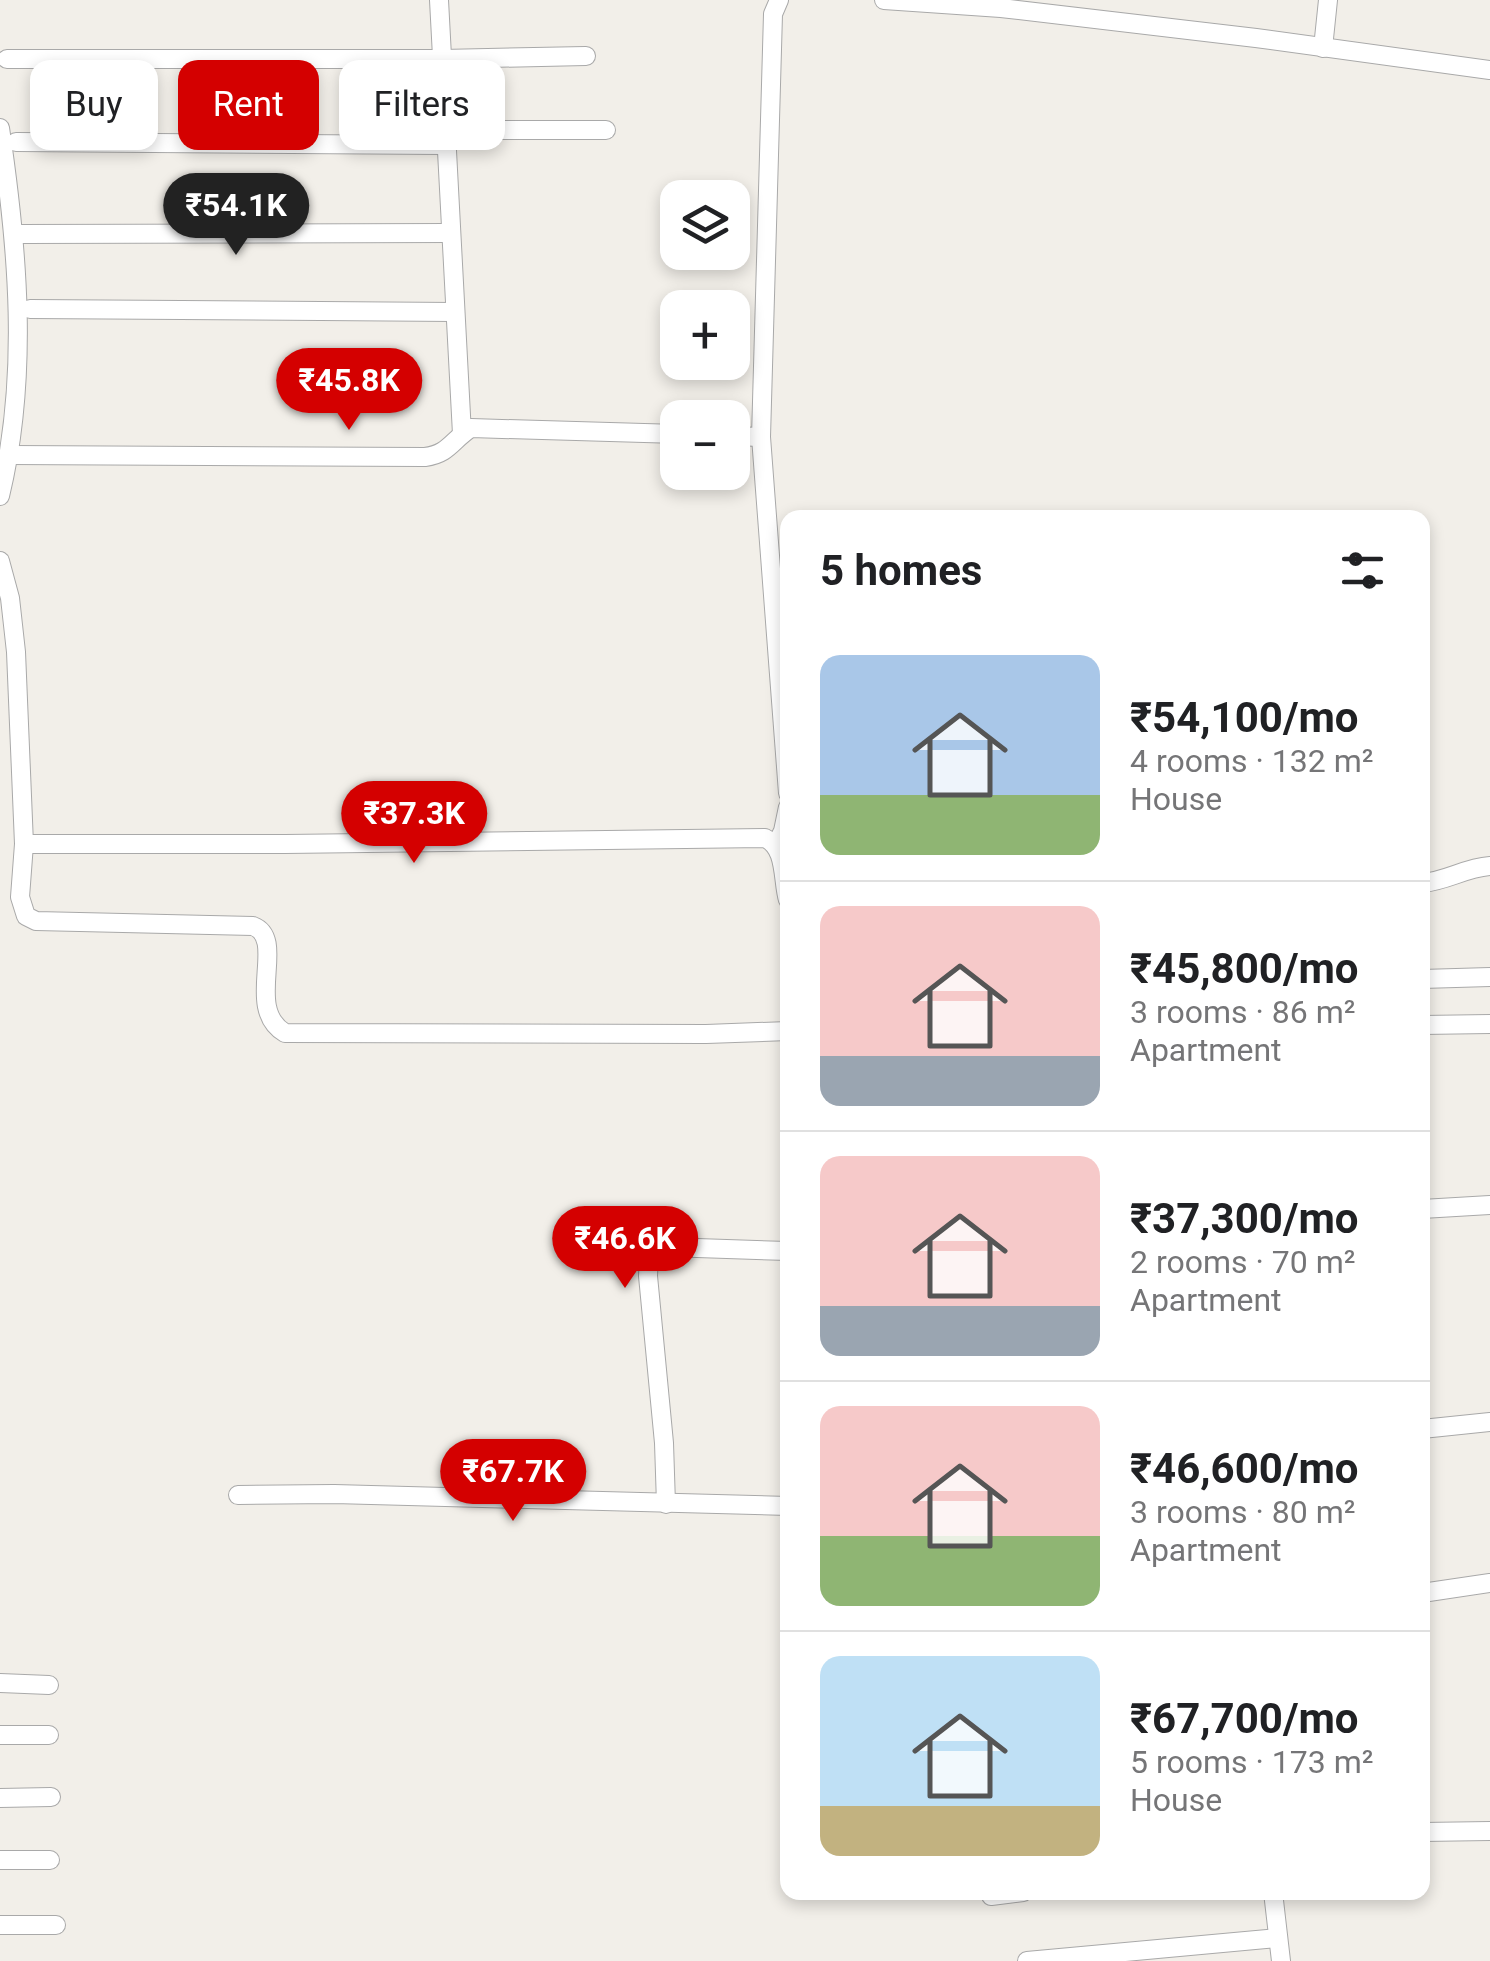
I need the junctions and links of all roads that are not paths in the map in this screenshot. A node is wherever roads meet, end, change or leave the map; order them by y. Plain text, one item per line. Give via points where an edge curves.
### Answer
1 (439, 0) edge
2 (779, 0) edge
3 (884, 0) edge
4 (1328, 0) edge
5 (1324, 48) junction
6 (586, 56) dead end
7 (7, 58) dead end
8 (442, 59) junction
9 (1490, 70) edge
10 (0, 128) edge
11 (606, 130) dead end
12 (505, 135) edge
13 (339, 139) edge
14 (16, 142) dead end
15 (447, 150) edge
16 (20, 234) dead end
17 (451, 234) junction
18 (30, 309) dead end
19 (455, 312) junction
20 (660, 433) edge
21 (462, 434) junction
22 (750, 436) edge
23 (761, 436) junction
24 (10, 455) junction
25 (0, 496) edge
26 (0, 561) edge
27 (8, 652) edge
28 (780, 687) edge
29 (780, 837) edge
30 (24, 844) junction
31 (776, 844) junction
32 (780, 852) edge
33 (1490, 866) edge
34 (1430, 882) edge
35 (1490, 978) edge
36 (1430, 979) edge
37 (1490, 1024) edge
38 (1430, 1025) edge
39 (780, 1031) edge
40 (1490, 1205) edge
41 (1430, 1209) edge
42 (780, 1251) edge
43 (1490, 1422) edge
44 (1430, 1428) edge
45 (238, 1494) dead end
46 (666, 1504) junction
47 (780, 1506) edge
48 (1490, 1583) edge
49 (1430, 1592) edge
50 (0, 1683) edge
51 (49, 1685) dead end
52 (49, 1734) dead end
53 (0, 1736) edge
54 (52, 1797) dead end
55 (0, 1798) edge
56 (1490, 1831) edge
57 (1430, 1832) edge
58 (0, 1860) edge
59 (50, 1860) dead end
60 (1274, 1900) edge
61 (0, 1925) edge
62 (56, 1925) dead end
63 (1278, 1938) junction
64 (1027, 1961) edge
65 (1281, 1961) edge

1 - 8 street
2 - 23 street via 773,14
3 - 5 street
4 - 5 street
5 - 9 street
6 - 8 street
7 - 8 street
10 - 24 street via 18,319
11 - 12 street
13 - 14 street
15 - 17 street
16 - 17 street
17 - 19 street
18 - 19 street
19 - 21 street
20 - 21 street via 470,428
21 - 24 street via 446,452 425,457
22 - 23 street
23 - 28 street
24 - 25 street
26 - 27 street via 10,598
27 - 30 street
29 - 31 street
30 - 31 street via 766,838
30 - 39 street via 20,897 26,916 36,920 260,928 267,946 266,1006 285,1033
31 - 32 street
33 - 34 street
35 - 36 street
37 - 38 street
40 - 41 street
42 - 46 street via 667,1247 649,1256
43 - 44 street
45 - 46 street
46 - 47 street
48 - 49 street
50 - 51 street
52 - 53 street
54 - 55 street
56 - 57 street
58 - 59 street
60 - 63 street
61 - 62 street
63 - 64 street
63 - 65 street

